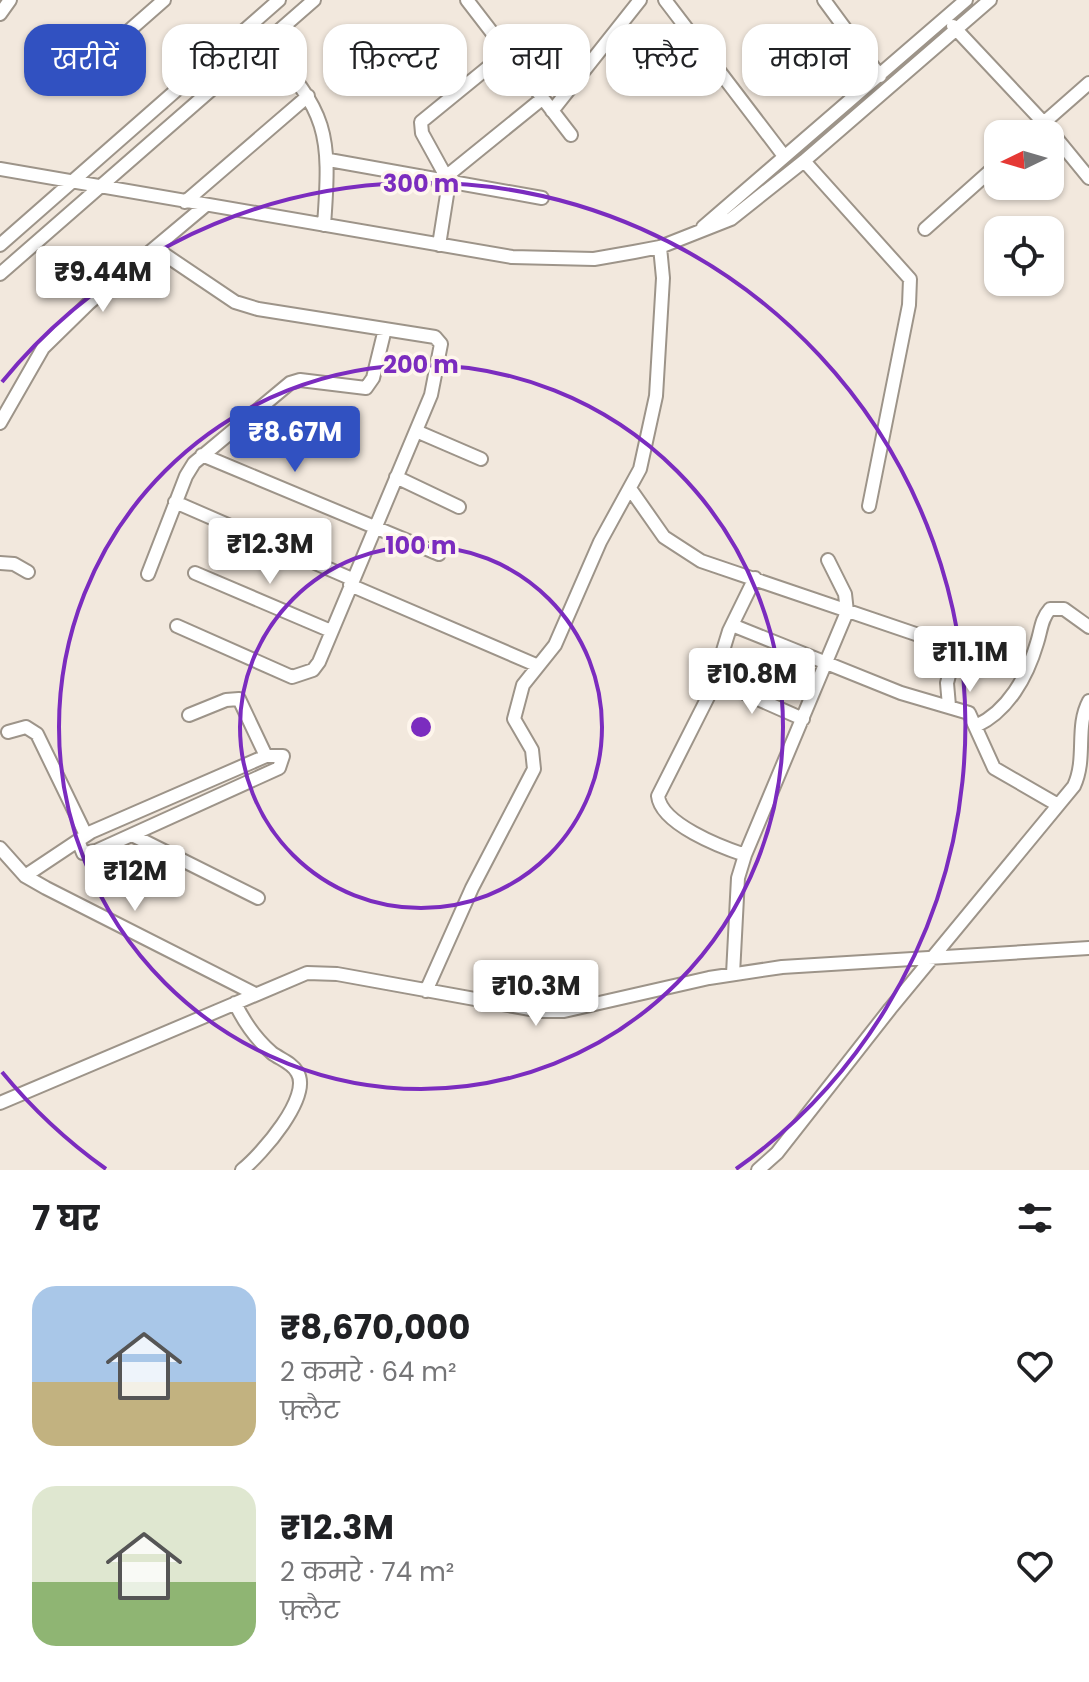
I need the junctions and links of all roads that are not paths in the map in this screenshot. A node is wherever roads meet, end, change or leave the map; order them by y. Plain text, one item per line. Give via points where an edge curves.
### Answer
1 (10, 0) edge
2 (164, 0) edge
3 (279, 0) edge
4 (314, 0) edge
5 (467, 0) edge
6 (640, 0) edge
7 (665, 0) edge
8 (966, 0) edge
9 (990, 0) edge
10 (828, 2) edge
11 (0, 14) edge
12 (946, 18) junction
13 (137, 24) edge
14 (286, 24) edge
15 (485, 24) edge
16 (956, 30) junction
17 (483, 72) edge
18 (880, 76) junction
19 (1089, 83) edge
20 (203, 96) edge
21 (308, 96) joint
22 (543, 98) joint
23 (552, 111) junction
24 (1041, 120) edge
25 (1047, 120) edge
26 (571, 135) dead end
27 (1064, 147) edge
28 (784, 156) junction
29 (329, 160) junction
30 (804, 161) junction
31 (0, 169) edge
32 (984, 176) edge
33 (1089, 178) edge
34 (449, 179) junction
35 (72, 182) junction
36 (99, 187) junction
37 (542, 198) dead end
38 (185, 202) junction
39 (206, 205) junction
40 (324, 225) junction
41 (700, 229) junction
42 (925, 229) dead end
43 (0, 245) edge
44 (439, 245) junction
45 (660, 247) junction
46 (155, 248) junction
47 (0, 274) edge
48 (385, 329) junction
49 (0, 423) edge
50 (416, 431) junction
51 (202, 455) junction
52 (481, 459) dead end
53 (396, 477) junction
54 (631, 490) junction
55 (175, 502) junction
56 (869, 506) dead end
57 (459, 507) dead end
58 (374, 529) junction
59 (439, 554) dead end
60 (828, 560) dead end
61 (0, 563) edge
62 (28, 572) dead end
63 (195, 573) dead end
64 (148, 574) dead end
65 (755, 578) junction
66 (351, 582) junction
67 (847, 612) junction
68 (732, 625) junction
69 (177, 626) dead end
70 (1089, 627) edge
71 (331, 631) junction
72 (826, 664) junction
73 (536, 665) junction
74 (715, 680) junction
75 (1089, 701) edge
76 (949, 706) junction
77 (189, 715) dead end
78 (803, 719) junction
79 (976, 726) junction
80 (8, 732) dead end
81 (1086, 740) edge
82 (266, 756) junction
83 (1058, 805) junction
84 (132, 835) junction
85 (82, 839) junction
86 (0, 848) edge
87 (745, 855) junction
88 (25, 876) junction
89 (258, 898) dead end
90 (1089, 948) edge
91 (933, 957) junction
92 (733, 974) junction
93 (426, 991) junction
94 (255, 994) junction
95 (235, 1003) junction
96 (0, 1103) edge
97 (242, 1170) edge
98 (758, 1170) edge

1 - 11 street
2 - 13 street
3 - 35 street
4 - 14 street
5 - 15 street
6 - 23 street
7 - 28 street
8 - 12 street
9 - 16 street
10 - 18 street
12 - 16 street
12 - 18 street
16 - 24 street
16 - 30 street
17 - 34 street via 421,122
18 - 28 street
19 - 25 street
20 - 36 street
21 - 29 street via 320,119
21 - 38 street
22 - 23 street
22 - 34 street
23 - 26 street
27 - 33 street
28 - 41 street
29 - 34 street
29 - 40 street
30 - 41 street via 744,211
30 - 56 street via 910,279
31 - 35 street
32 - 42 street
34 - 37 street
34 - 44 street
35 - 36 street
35 - 43 street
36 - 38 street
36 - 47 street
38 - 39 street
39 - 40 street
39 - 46 street
40 - 44 street
41 - 45 street
44 - 45 street via 557,259 594,259
45 - 54 street via 656,396
46 - 48 street via 235,302
46 - 49 street via 43,348
48 - 50 street via 435,337 441,344 431,395
48 - 51 street via 366,388 290,383
50 - 52 street
50 - 53 street
51 - 55 street
51 - 58 street
53 - 57 street
53 - 58 street
54 - 65 street via 651,523 679,548
54 - 73 street via 600,542 555,645
55 - 64 street
55 - 66 street
58 - 59 street
58 - 66 street
60 - 67 street via 845,594
61 - 62 street
63 - 71 street
65 - 67 street
65 - 68 street
66 - 71 street
66 - 73 street
67 - 72 street
67 - 76 street via 953,648
68 - 72 street
68 - 74 street
69 - 71 street via 292,677 313,670
70 - 79 street via 1064,609 1050,609 1008,704
72 - 76 street
72 - 78 street
73 - 93 street via 518,697 514,719 532,750 534,769
74 - 78 street
74 - 87 street via 660,788 659,802 703,840
75 - 81 street via 1082,717
76 - 79 street via 969,713
77 - 82 street via 239,699
78 - 87 street
79 - 83 street via 994,768
80 - 85 street via 26,727 37,734
81 - 83 street via 1082,769
82 - 84 street via 283,756 283,764
82 - 85 street
83 - 91 street
84 - 85 street via 90,853 83,853
84 - 89 street
85 - 88 street
86 - 88 street
87 - 92 street via 738,878
88 - 94 street
90 - 91 street
91 - 92 street
91 - 98 street
92 - 93 street via 564,1011
93 - 94 street via 317,972
94 - 95 street
95 - 96 street
95 - 97 street via 248,1028 301,1080 279,1130

